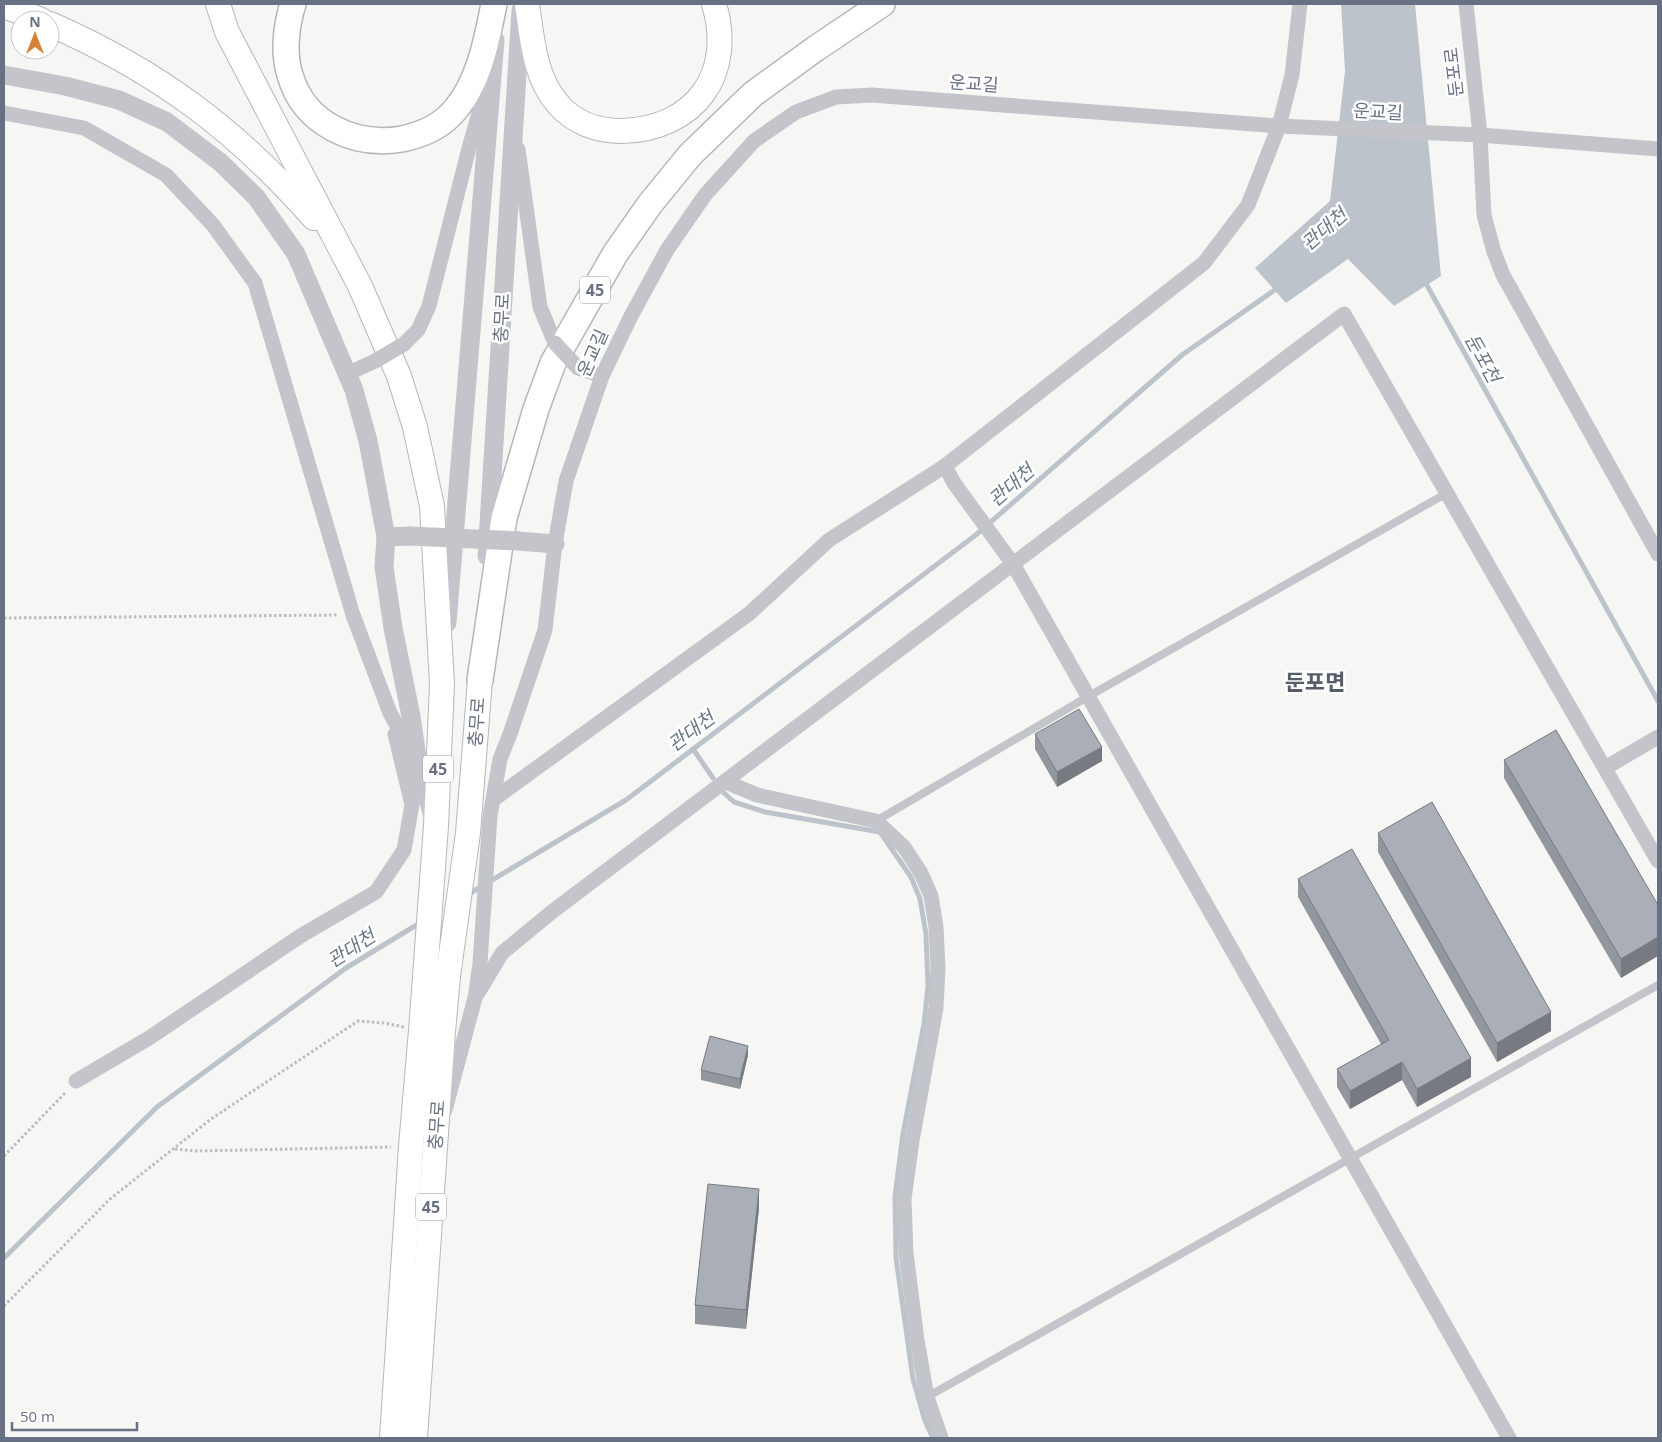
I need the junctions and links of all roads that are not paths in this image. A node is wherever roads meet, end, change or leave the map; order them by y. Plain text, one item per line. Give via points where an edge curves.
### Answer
1 (218, 4) edge
2 (293, 4) edge
3 (496, 4) edge
4 (522, 4) edge
5 (528, 4) edge
6 (714, 4) edge
7 (882, 4) edge
8 (1300, 4) edge
9 (1466, 4) edge
10 (60, 29) edge
11 (492, 69) junction
12 (4, 75) edge
13 (4, 113) edge
14 (514, 120) junction
15 (1285, 126) junction
16 (1478, 135) junction
17 (1658, 149) edge
18 (360, 286) junction
19 (347, 374) junction
20 (602, 376) junction
21 (945, 466) junction
22 (1447, 493) junction
23 (386, 538) junction
24 (555, 544) junction
25 (1658, 554) edge
26 (1011, 560) junction
27 (480, 680) junction
28 (442, 684) junction
29 (1089, 696) junction
30 (390, 713) junction
31 (1658, 737) edge
32 (418, 764) junction
33 (1605, 768) junction
34 (726, 782) junction
35 (494, 799) junction
36 (876, 821) junction
37 (436, 826) junction
38 (1658, 861) edge
39 (1658, 985) edge
40 (475, 998) junction
41 (76, 1081) road end
42 (435, 1145) junction
43 (1352, 1159) junction
44 (927, 1397) junction
45 (392, 1438) edge
46 (415, 1438) edge
47 (941, 1438) edge
48 (1509, 1438) edge

1 - 18 main road, 45 via 226,32
2 - 3 highway via 288,27 287,60 296,91 318,118 333,128 352,137 390,141 426,131 455,110 475,74
3 - 11 street, 충무로
4 - 14 street, 충무로
5 - 6 main road via 534,55 557,104 580,121 598,129 614,131 651,128 668,122 695,104 711,80 719,54
7 - 27 highway, 45 via 753,94 690,155 615,254 553,363 536,409 504,518
8 - 15 street
9 - 16 street, 둔포로
10 - 18 main road via 121,58 196,106 226,130 285,185 314,218
11 - 19 street, bridge via 429,306 418,330 404,344
11 - 28 street, 충무로
12 - 19 street via 119,100 167,122 220,162 256,197 296,254
13 - 30 street via 84,128 166,174 213,225 255,283 353,615
14 - 20 street, bridge via 540,307 555,343 578,368
14 - 27 street, 충무로
15 - 16 street, 운교길
15 - 20 street, 운교길 via 872,95 836,97 796,112 754,141 705,194 667,250
15 - 21 street via 1248,204 1204,263
16 - 17 street, 운교길
16 - 25 street, 둔포로 via 1484,215 1503,275
18 - 28 main road, 45 via 399,376 425,469 432,506
19 - 23 street via 368,441
20 - 24 street, 운교길 via 566,481
21 - 26 street
21 - 35 street via 829,540 750,613
22 - 26 street via 1344,314
22 - 29 lane
22 - 33 street
23 - 24 street, bridge via 410,536
23 - 32 street via 384,567
24 - 35 street, 운교길 via 545,630 500,759
26 - 29 street
26 - 34 street
27 - 42 main road, 충무로 / 45 via 468,833 448,976
28 - 37 main road, 충무로 / 45
29 - 36 lane
29 - 43 street
30 - 32 street
30 - 41 street via 412,804 404,850 376,892 302,935 149,1038
31 - 33 street
32 - 37 street
33 - 38 street
34 - 36 street via 757,795
34 - 40 street via 502,953
35 - 40 street, 운교길
36 - 44 street via 904,847 921,873 931,896 936,927 936,1008 904,1199 906,1254
37 - 45 main road, 충무로 / 45
39 - 43 lane
40 - 42 street
42 - 46 main road, 충무로 / 45
43 - 44 lane
43 - 48 street
44 - 47 street

